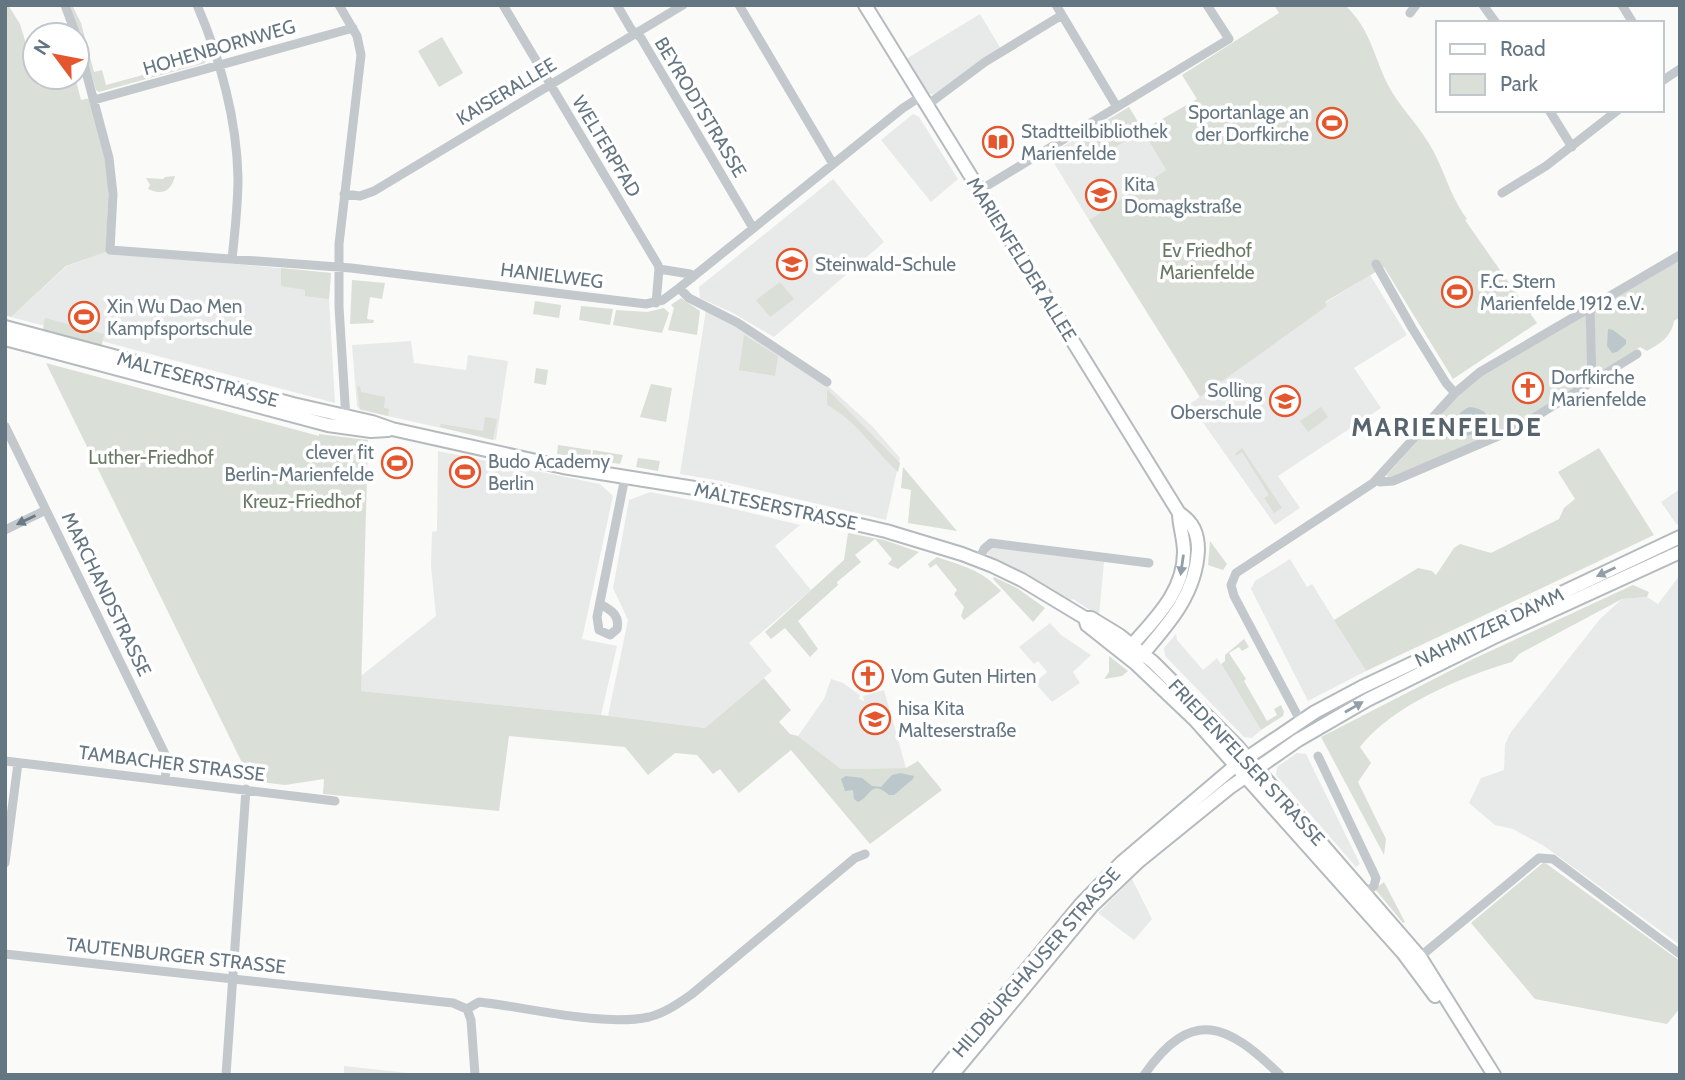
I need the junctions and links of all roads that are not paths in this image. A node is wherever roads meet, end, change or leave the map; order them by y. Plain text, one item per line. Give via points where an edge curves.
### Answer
1 (197, 5) edge
2 (339, 5) edge
3 (503, 5) edge
4 (617, 5) edge
5 (682, 5) edge
6 (739, 5) edge
7 (866, 5) edge
8 (1056, 5) edge
9 (1207, 5) edge
10 (1483, 5) edge
11 (1622, 5) edge
12 (1062, 15) junction
13 (1495, 21) edge
14 (1632, 21) edge
15 (352, 28) junction
16 (636, 33) junction
17 (218, 66) junction
18 (1680, 69) edge
19 (1664, 77) edge
20 (550, 85) junction
21 (91, 89) edge
22 (94, 100) junction
23 (923, 102) junction
24 (1117, 107) junction
25 (1550, 112) edge
26 (1616, 112) edge
27 (1572, 147) junction
28 (834, 164) junction
29 (980, 190) junction
30 (1502, 193) dead end
31 (344, 194) junction
32 (754, 228) junction
33 (1680, 255) edge
34 (232, 259) junction
35 (1376, 264) dead end
36 (340, 268) junction
37 (659, 269) junction
38 (692, 278) junction
39 (679, 288) junction
40 (656, 303) junction
41 (1590, 306) junction
42 (5, 327) edge
43 (5, 339) edge
44 (1637, 354) dead end
45 (127, 366) junction
46 (827, 382) dead end
47 (1592, 382) junction
48 (1455, 393) junction
49 (345, 422) junction
50 (5, 426) edge
51 (625, 477) junction
52 (1377, 479) junction
53 (46, 510) junction
54 (1179, 513) junction
55 (5, 530) edge
56 (1680, 537) edge
57 (1680, 552) edge
58 (979, 560) junction
59 (1149, 563) dead end
60 (600, 604) dead end
61 (1128, 649) junction
62 (1139, 658) junction
63 (1301, 722) junction
64 (1308, 734) junction
65 (1318, 756) dead end
66 (1247, 758) junction
67 (5, 761) edge
68 (18, 763) junction
69 (1235, 766) junction
70 (1250, 773) junction
71 (165, 780) junction
72 (246, 789) junction
73 (335, 801) dead end
74 (865, 854) dead end
75 (5, 863) edge
76 (1361, 897) junction
77 (5, 954) edge
78 (1680, 954) edge
79 (1416, 960) junction
80 (233, 979) junction
81 (467, 1009) junction
82 (226, 1075) edge
83 (475, 1075) edge
84 (939, 1075) edge
85 (951, 1075) edge
86 (1144, 1075) edge
87 (1280, 1075) edge
88 (1486, 1075) edge
89 (1494, 1075) edge

1 - 17 street
2 - 15 street
3 - 20 street, WELTERPFAD
4 - 16 street, BEYRODTSTRASSE
5 - 16 street, KAISERALLEE
6 - 28 street
7 - 23 main road, MARIENFELDER ALLEE
8 - 12 street
9 - 24 street via 1229,38
10 - 13 street
11 - 14 street
12 - 23 street
12 - 24 street
15 - 17 street, HOHENBORNWEG
15 - 31 street via 361,57
16 - 20 street, KAISERALLEE
16 - 32 street, BEYRODTSTRASSE
17 - 22 street, HOHENBORNWEG
17 - 34 street via 237,155
18 - 19 street
20 - 31 street, KAISERALLEE via 374,191
20 - 37 street, WELTERPFAD
21 - 22 street
22 - 34 street, HANIELWEG via 112,177 110,250
23 - 28 street via 903,108
23 - 29 main road, MARIENFELDER ALLEE
24 - 29 street
25 - 27 street
26 - 27 street
27 - 30 street
28 - 32 street
29 - 54 main road, MARIENFELDER ALLEE
31 - 36 street
32 - 38 street
33 - 41 street
34 - 36 street, HANIELWEG
35 - 48 street
36 - 40 street, HANIELWEG
36 - 49 street
37 - 38 street
37 - 40 street
38 - 39 street
39 - 40 street
39 - 46 street
41 - 47 street
41 - 48 street via 1479,372
42 - 45 main road, MALTESERSTRASSE
43 - 45 main road, MALTESERSTRASSE
44 - 47 street
45 - 49 main road, MALTESERSTRASSE
47 - 52 street via 1517,428 1393,481
48 - 52 street
49 - 51 main road, MALTESERSTRASSE via 371,431 392,429
50 - 53 street, MARCHANDSTRASSE
51 - 58 main road, MALTESERSTRASSE via 713,491 866,526
51 - 60 street
52 - 63 street via 1233,578 1234,596
53 -> 55 street
53 - 71 street, MARCHANDSTRASSE via 164,751
54 -> 61 main road, MARIENFELDER ALLEE via 1184,548 1179,583
54 - 62 main road, MARIENFELDER ALLEE via 1189,520 1196,535 1195,574 1177,613
56 -> 63 main road, NAHMITZER DAMM via 1384,676
64 -> 57 main road, NAHMITZER DAMM via 1367,699
58 - 59 street via 991,543
58 - 61 main road, FRIEDENFELSER STRASSE via 1091,618
61 - 62 main road, FRIEDENFELSER STRASSE
62 - 66 main road, FRIEDENFELSER STRASSE via 1192,699
62 - 69 main road, FRIEDENFELSER STRASSE
63 - 64 main road
63 - 66 main road, HILDBURGHAUSER STRASSE
64 - 70 main road, HILDBURGHAUSER STRASSE
65 - 76 street via 1376,877 1374,886
66 - 69 main road, HILDBURGHAUSER STRASSE
66 - 70 main road, FRIEDENFELSER STRASSE
67 - 68 street, TAMBACHER STRASSE
68 - 71 street, TAMBACHER STRASSE
68 - 75 street
69 - 70 main road, FRIEDENFELSER STRASSE
69 - 84 main road, HILDBURGHAUSER STRASSE via 1122,862 1081,904
70 - 76 main road, FRIEDENFELSER STRASSE
70 - 85 main road, HILDBURGHAUSER STRASSE via 1180,826 1092,906
71 - 72 street, TAMBACHER STRASSE
72 - 73 street, TAMBACHER STRASSE
72 - 80 street
74 - 81 street via 692,994 654,1015 603,1018 479,1002
76 - 79 main road
77 - 80 street, TAUTENBURGER STRASSE
78 - 79 street via 1545,857
79 - 88 main road
79 - 89 main road
80 - 81 street, TAUTENBURGER STRASSE via 453,1003
80 - 82 street
81 - 83 street
86 - 87 street via 1176,1039 1212,1030 1244,1042

